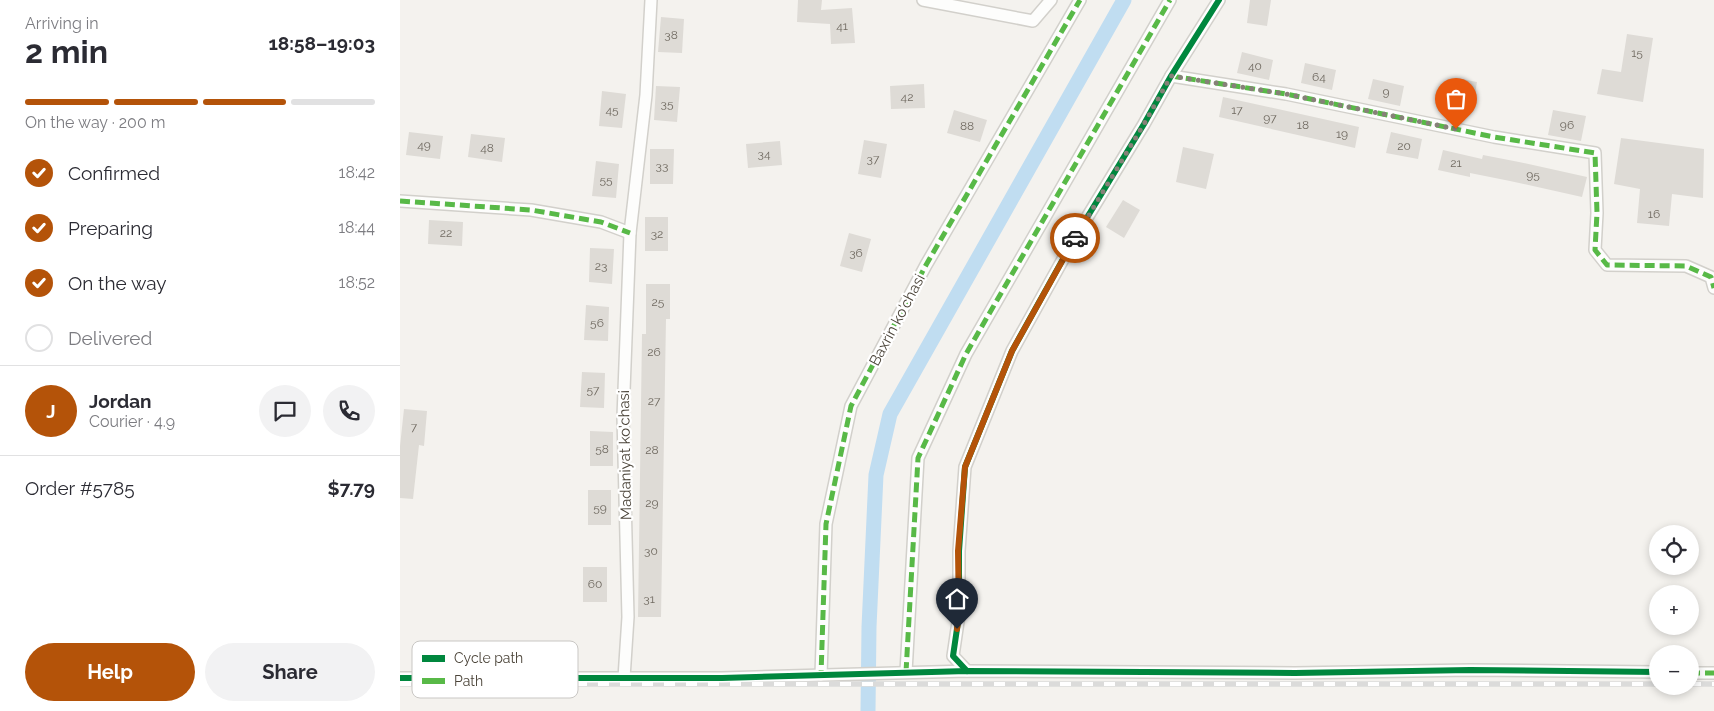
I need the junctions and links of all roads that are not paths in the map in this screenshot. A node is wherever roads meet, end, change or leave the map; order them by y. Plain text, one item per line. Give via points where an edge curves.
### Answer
1 (651, 0) edge
2 (923, 0) edge
3 (1051, 0) edge
4 (1080, 0) edge
5 (1170, 0) edge
6 (1219, 0) edge
7 (1171, 76) junction
8 (400, 201) edge
9 (630, 233) junction
10 (1714, 288) edge
11 (967, 671) junction
12 (906, 672) junction
13 (1649, 672) edge
14 (1699, 673) edge
15 (1714, 673) edge
16 (821, 675) junction
17 (578, 678) edge
18 (624, 678) junction

1 - 9 street, Madaniyat ko'chasi via 646,95
2 - 3 street via 1033,21
4 - 16 street, Baxrin ko'chasi via 926,265 851,406 826,524
5 - 12 street via 966,354 918,458
6 - 7 street
7 - 10 street via 1286,94 1494,137 1595,153 1595,250 1607,265 1686,266 1711,277
7 - 11 street via 1012,351 965,467 958,551 959,615 953,656
8 - 9 street via 531,210 601,222
9 - 18 street, Madaniyat ko'chasi via 623,417 628,617
11 - 12 street
11 - 13 street
12 - 16 street
14 - 15 street
16 - 18 street
17 - 18 street

